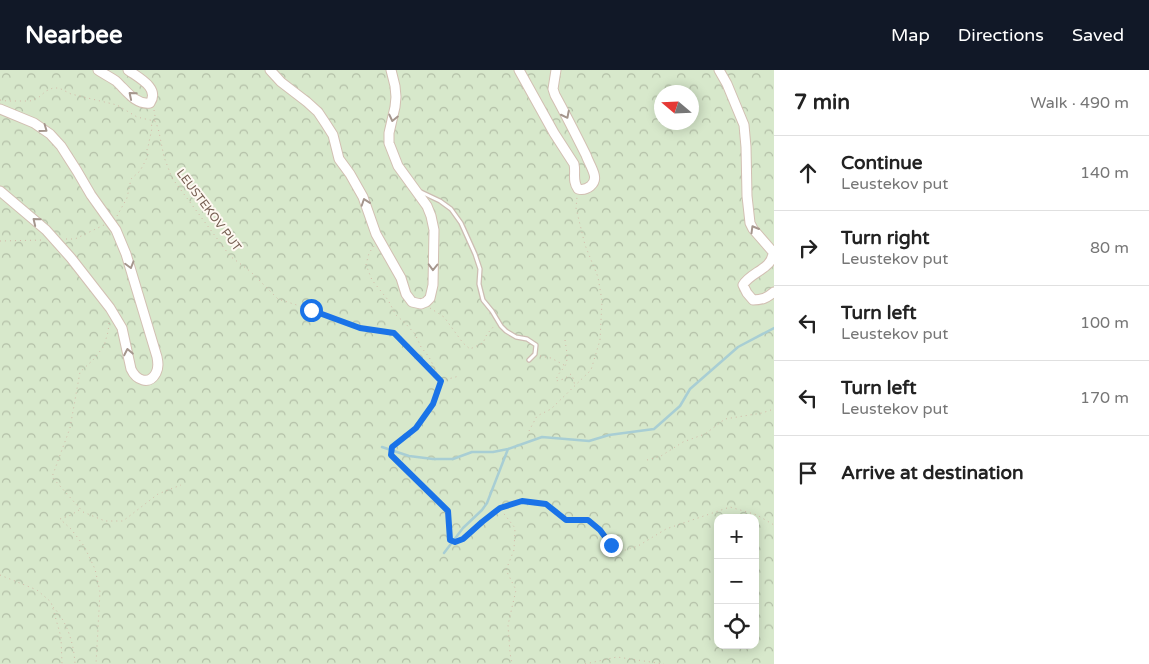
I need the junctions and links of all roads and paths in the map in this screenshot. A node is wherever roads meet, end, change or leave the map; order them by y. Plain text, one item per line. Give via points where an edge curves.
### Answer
1 (98, 70) edge
2 (128, 70) edge
3 (270, 70) edge
4 (391, 70) edge
5 (519, 70) edge
6 (556, 70) edge
7 (719, 70) edge
8 (0, 100) edge
9 (150, 103) junction
10 (0, 109) edge
11 (154, 121) junction
12 (578, 189) junction
13 (416, 190) junction
14 (0, 191) edge
15 (381, 242) junction
16 (774, 292) edge
17 (423, 304) junction
18 (499, 322) junction
19 (109, 324) dead end
20 (565, 340) dead end
21 (535, 354) junction
22 (529, 360) dead end
23 (565, 366) junction
24 (459, 376) dead end
25 (441, 381) junction
26 (575, 386) junction
27 (774, 409) edge
28 (529, 431) dead end
29 (647, 460) dead end
30 (180, 486) dead end
31 (500, 508) junction
32 (81, 509) junction
33 (774, 525) edge
34 (0, 575) edge
35 (53, 607) junction
36 (62, 664) edge
37 (75, 664) edge
38 (96, 664) edge
39 (512, 664) edge
40 (585, 664) edge
41 (664, 664) edge

9 -> 1 main road via 137,100
2 - 9 main road via 152,90
15 -> 3 main road via 363,197 339,159 333,135 326,124 318,112
4 -> 13 main road via 396,96 389,143 398,166
5 - 12 main road via 574,164
6 -> 12 main road via 553,89 594,175 591,186
16 -> 7 main road via 753,300 743,285 771,261 773,252 750,223 744,125
8 - 11 path via 30,101 46,91 59,88 117,105 137,117
9 - 11 path, LEUSTEKOV PUT via 155,112
10 -> 14 main road via 34,123 50,134 116,230 157,356 158,366 150,379 138,379 134,375 122,328 71,258 46,230
11 - 25 path, LEUSTEKOV PUT via 172,178 230,256 278,298 360,328 394,333
12 - 26 path via 576,208 585,245 598,277 602,301 600,340 590,370
13 -> 17 main road via 432,216 434,230 433,285 430,298
13 - 18 lane via 440,201 461,223 480,269 483,300
15 - 17 main road via 406,294 415,303
15 - 25 path via 375,244 369,253 366,265 372,280 396,315 414,334
17 - 18 path via 444,317 470,348 483,343
18 - 21 lane via 516,337 536,344
19 - 32 path via 104,346 80,372 70,428 52,477
20 - 23 path
21 - 22 lane
21 - 23 path
23 - 26 path via 556,376 556,381 571,374
24 - 25 path
25 - 31 path via 433,404 416,428 392,447 391,455 448,511 450,540 463,539
26 - 28 path via 551,409 537,416
27 - 29 path via 725,419 705,434
30 - 32 path via 158,494 123,521 105,521
31 - 33 path via 522,501 546,504 566,520 588,520 619,552 638,546 666,529 730,507 757,515
31 - 39 path via 515,528 514,550 506,570 516,590 508,624
32 - 38 path via 60,519 84,546 95,569 100,592
34 - 35 path via 37,590
35 - 36 path via 61,636
35 - 37 path via 66,626
40 - 41 path via 617,657

